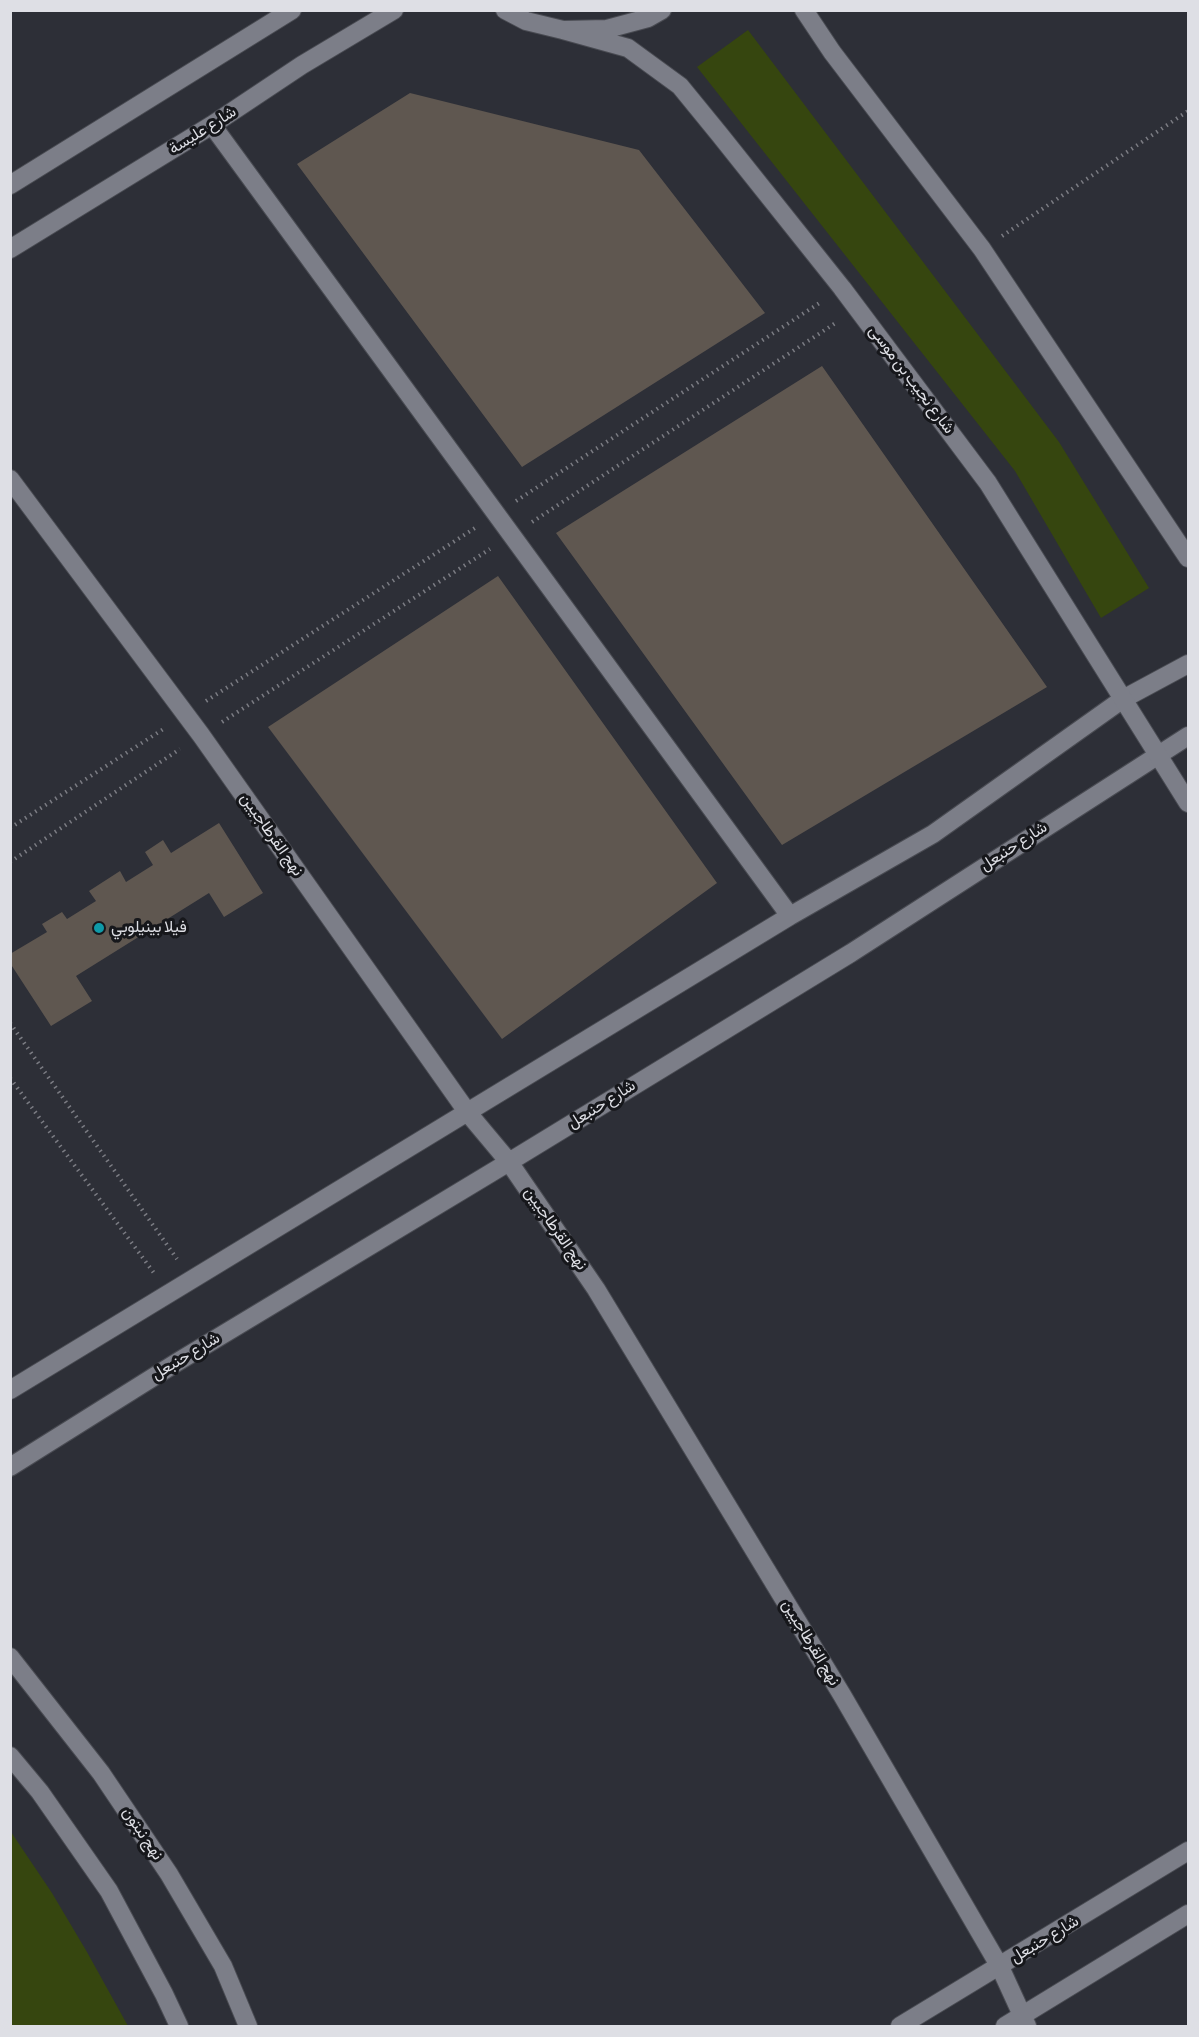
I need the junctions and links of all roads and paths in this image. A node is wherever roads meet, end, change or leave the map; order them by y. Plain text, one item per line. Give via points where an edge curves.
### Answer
1 (292, 10) edge
2 (394, 10) edge
3 (505, 10) edge
4 (662, 10) edge
5 (804, 10) edge
6 (563, 30) junction
7 (1188, 111) edge
8 (212, 125) junction
9 (10, 185) edge
10 (10, 249) edge
11 (982, 249) junction
12 (842, 288) junction
13 (857, 308) junction
14 (10, 478) edge
15 (496, 514) junction
16 (512, 535) junction
17 (1188, 558) edge
18 (1188, 664) edge
19 (1123, 699) junction
20 (186, 715) junction
21 (201, 735) junction
22 (1188, 735) edge
23 (1159, 754) junction
24 (1188, 803) edge
25 (10, 828) edge
26 (10, 862) edge
27 (790, 916) junction
28 (10, 1023) edge
29 (10, 1078) edge
30 (468, 1113) junction
31 (509, 1162) junction
32 (191, 1279) junction
33 (169, 1293) junction
34 (10, 1390) edge
35 (10, 1467) edge
36 (10, 1657) edge
37 (10, 1756) edge
38 (1188, 1851) edge
39 (1188, 1914) edge
40 (1000, 1966) junction
41 (1025, 2021) edge
42 (178, 2026) edge
43 (248, 2026) edge
44 (900, 2026) edge
45 (1005, 2026) edge

1 - 9 street
2 - 8 street, شارع عليسة
3 - 6 street via 526,21
4 - 6 street via 607,29
5 - 11 street
6 - 12 street, شارع نجيب بن موسى via 628,48 680,86
7 - 11 path
8 - 10 street, شارع عليسة
8 - 15 street
11 - 17 street
12 - 13 street, شارع نجيب بن موسى
12 - 15 path
13 - 16 path
13 - 19 street, شارع نجيب بن موسى via 988,483
14 - 20 street, نهج القرطاجيين
15 - 16 street
15 - 20 path
16 - 21 path
16 - 27 street
18 - 19 street
19 - 23 street, شارع نجيب بن موسى
19 - 27 street via 933,834
20 - 21 street, نهج القرطاجيين
20 - 25 path
21 - 26 path
21 - 30 street, نهج القرطاجيين
22 - 23 street, شارع حنبعل
23 - 24 street, شارع نجيب بن موسى
23 - 31 street, شارع حنبعل via 851,952
27 - 30 street
28 - 32 path
29 - 33 path
30 - 31 street, نهج القرطاجيين
30 - 32 street
31 - 35 street, شارع حنبعل
31 - 40 street, نهج القرطاجيين via 633,1349
32 - 33 street
33 - 34 street
36 - 43 street, نهج نبتون via 101,1773 169,1874 223,1966
37 - 42 street via 40,1792 108,1891
38 - 40 street, شارع حنبعل
39 - 41 street
40 - 41 street, نهج القرطاجيين
40 - 44 street, شارع حنبعل
41 - 45 street

